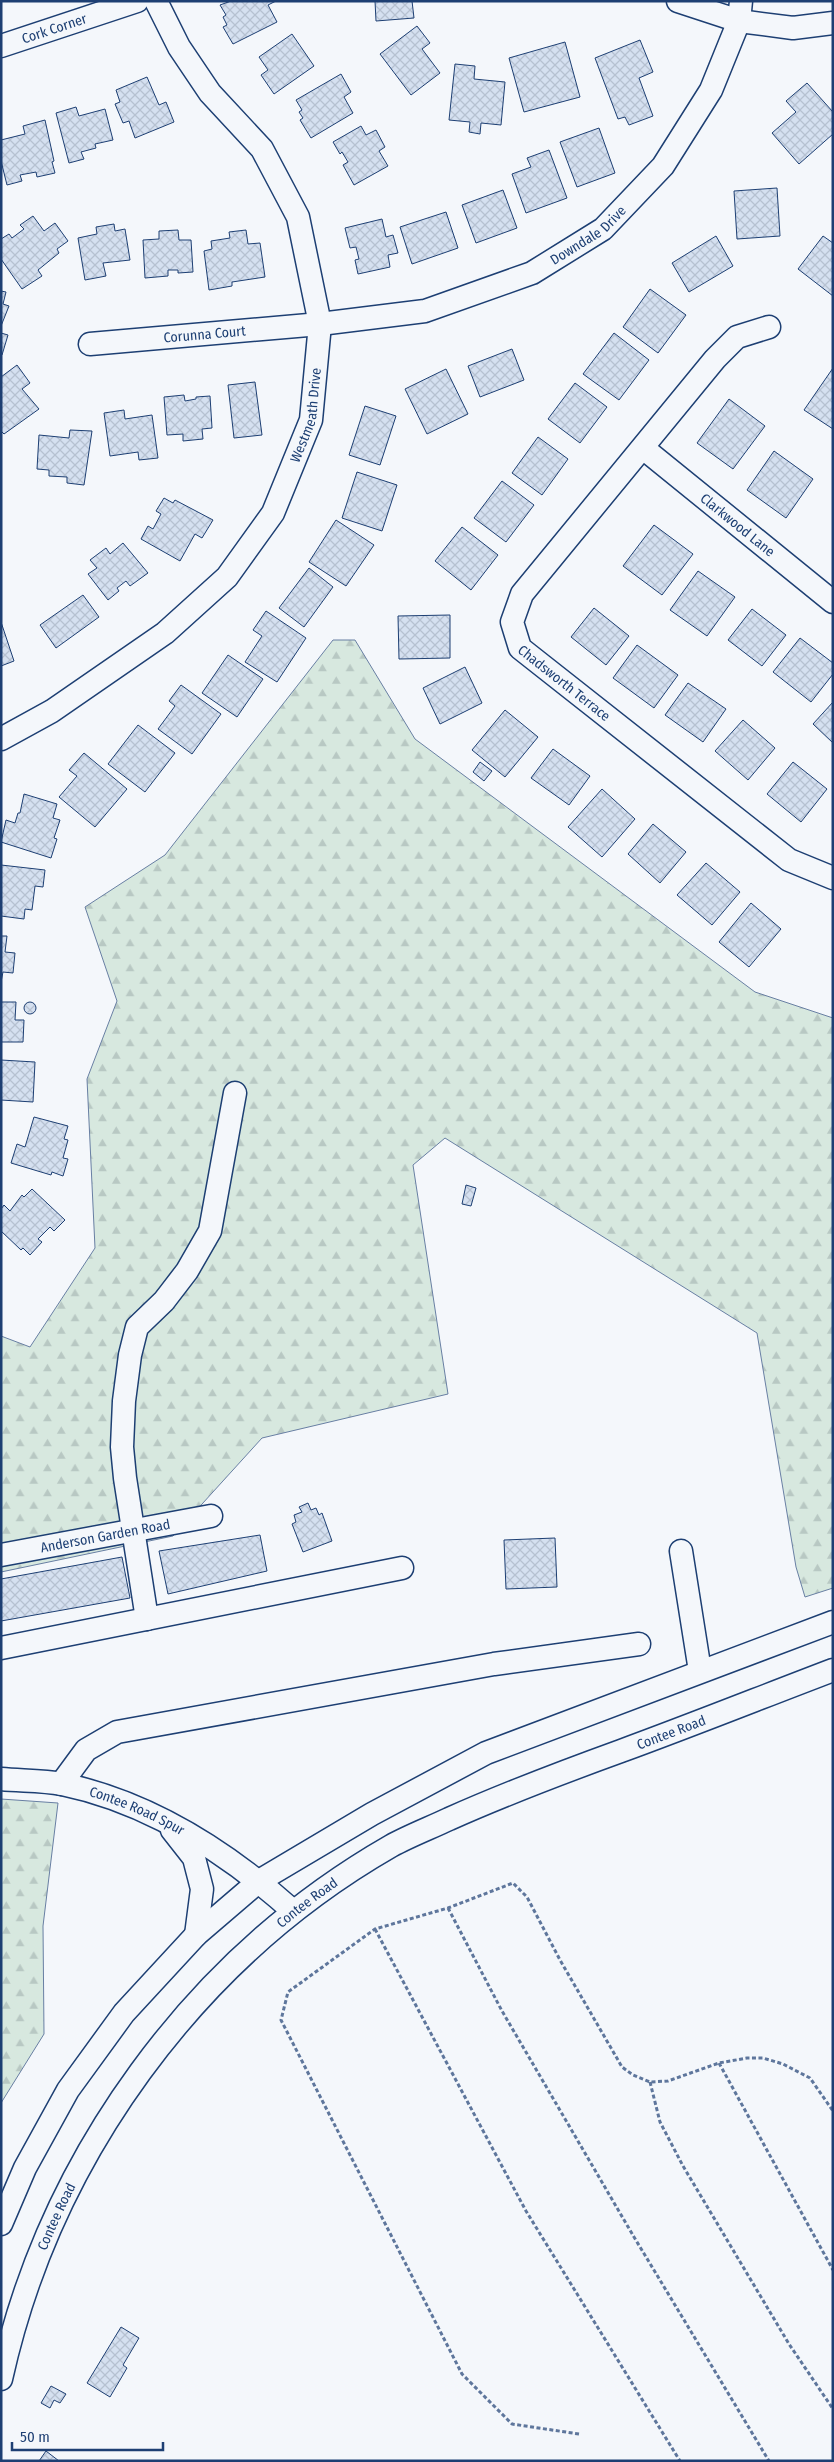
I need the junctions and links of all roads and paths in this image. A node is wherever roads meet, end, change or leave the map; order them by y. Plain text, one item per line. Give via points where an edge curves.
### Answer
1 (137, 1) edge
2 (156, 1) edge
3 (678, 1) edge
4 (740, 11) edge
5 (833, 23) edge
6 (1, 46) edge
7 (320, 324) junction
8 (769, 327) dead end
9 (90, 344) dead end
10 (643, 448) junction
11 (833, 602) edge
12 (1, 739) edge
13 (833, 878) edge
14 (235, 1093) dead end
15 (211, 1516) dead end
16 (134, 1530) junction
17 (681, 1551) dead end
18 (1, 1555) edge
19 (402, 1568) dead end
20 (147, 1618) junction
21 (833, 1622) edge
22 (639, 1644) dead end
23 (1, 1648) edge
24 (833, 1670) edge
25 (700, 1672) junction
26 (1, 1779) edge
27 (61, 1784) junction
28 (164, 1820) junction
29 (259, 1880) junction
30 (448, 1908) junction
31 (293, 1910) junction
32 (375, 1929) junction
33 (196, 1935) junction
34 (719, 2064) junction
35 (650, 2082) junction
36 (833, 2111) edge
37 (1, 2224) edge
38 (833, 2270) edge
39 (1, 2379) edge
40 (833, 2409) edge
41 (579, 2434) dead end
42 (680, 2461) edge
43 (769, 2461) edge

1 - 6 street, Cork Corner
2 - 7 street, Westmeath Drive via 179,47 210,93 262,149 298,218
3 - 4 street
4 - 5 street via 793,28
4 - 7 street, Downdale Drive via 711,90 663,166 603,229 532,273 424,311
7 - 9 street, Corunna Court
7 - 12 street, Westmeath Drive via 311,420 273,512 227,578 165,632 52,711
8 - 10 street, Chadsworth Terrace via 737,337 714,359
10 - 11 street, Clarkwood Lane
10 - 13 street, Chadsworth Terrace via 522,594 512,622 520,648 789,860
14 - 16 street via 210,1231 187,1271 164,1301 138,1326 130,1355 122,1447
15 - 16 street, Anderson Garden Road
16 - 18 street, Anderson Garden Road
16 - 20 street
17 - 25 street
19 - 20 street
20 - 23 street
21 - 25 street
22 - 27 street via 494,1664 117,1732 86,1750
24 - 31 street, Contee Road via 515,1789 392,1846
25 - 29 street via 486,1753
26 - 27 street, Contee Road Spur
27 - 28 street, Contee Road Spur via 125,1803
28 - 29 street, Contee Road Spur
28 - 33 street via 194,1858 202,1889
29 - 31 street, Contee Road Spur
29 - 33 street
30 - 32 path
30 - 35 path via 513,1883 521,1889 622,2068
30 - 43 path via 502,2011
31 - 39 street, Contee Road via 175,2027 122,2095 86,2156 40,2252 10,2341
32 - 41 path via 288,1992 281,2020 462,2374 512,2424
32 - 42 path via 526,2211
33 - 37 street via 124,2013 68,2090 25,2168
34 - 35 path via 668,2081
34 - 36 path via 763,2058 783,2064 810,2078
34 - 38 path
35 - 40 path via 660,2122 683,2166 789,2344

